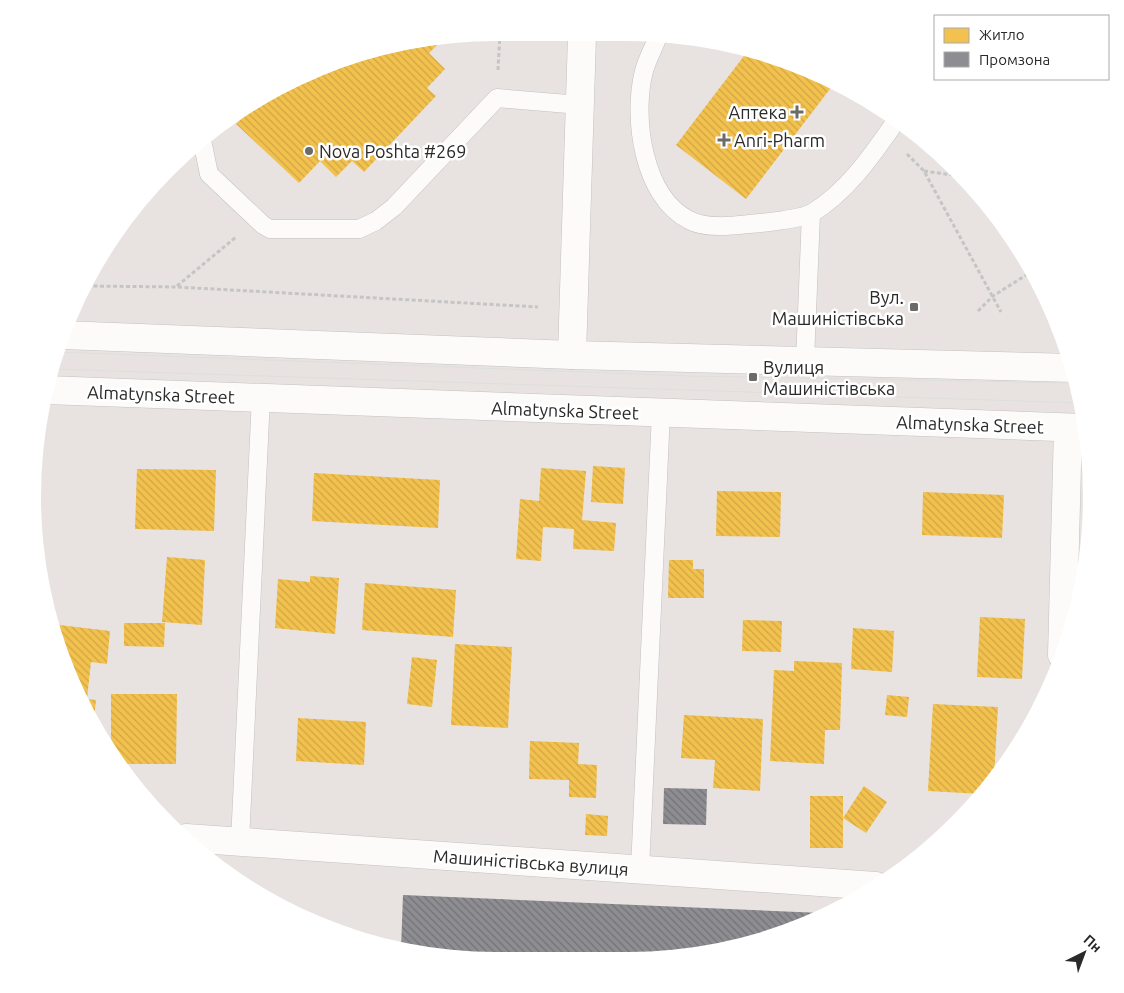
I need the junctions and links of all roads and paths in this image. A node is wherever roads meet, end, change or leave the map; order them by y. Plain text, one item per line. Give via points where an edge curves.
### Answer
1 (500, 41) edge
2 (582, 41) edge
3 (655, 42) edge
4 (497, 98) junction
5 (580, 105) junction
6 (891, 127) edge
7 (204, 148) edge
8 (924, 171) junction
9 (948, 174) edge
10 (811, 214) junction
11 (257, 220) junction
12 (1026, 276) edge
13 (93, 286) edge
14 (177, 287) junction
15 (993, 296) junction
16 (538, 307) dead end
17 (978, 311) dead end
18 (1001, 312) dead end
19 (71, 335) edge
20 (572, 355) junction
21 (806, 361) junction
22 (1064, 368) edge
23 (54, 390) edge
24 (262, 397) junction
25 (662, 413) junction
26 (1076, 428) edge
27 (1064, 626) edge
28 (196, 839) edge
29 (240, 842) junction
30 (640, 869) junction
31 (864, 885) edge

1 - 4 path
2 - 5 street
3 - 10 lane via 644,71 639,110 655,186 671,208 691,221 724,227
4 - 5 lane
4 - 11 lane via 376,222 360,229 270,229
5 - 20 street
6 - 8 path
6 - 10 lane via 841,190
7 - 11 lane via 209,174
8 - 9 path
8 - 15 path
10 - 21 lane
11 - 14 path
12 - 15 path
13 - 14 path
14 - 16 path
15 - 17 path
15 - 18 path
19 - 20 street
20 - 21 street
21 - 22 street
23 - 24 street, Almatynska Street
24 - 25 street, Almatynska Street
24 - 29 lane
25 - 26 street, Almatynska Street
25 - 30 lane
26 - 27 street
28 - 29 street, Машиністівська вулиця
29 - 30 street, Машиністівська вулиця
30 - 31 street, Машиністівська вулиця

